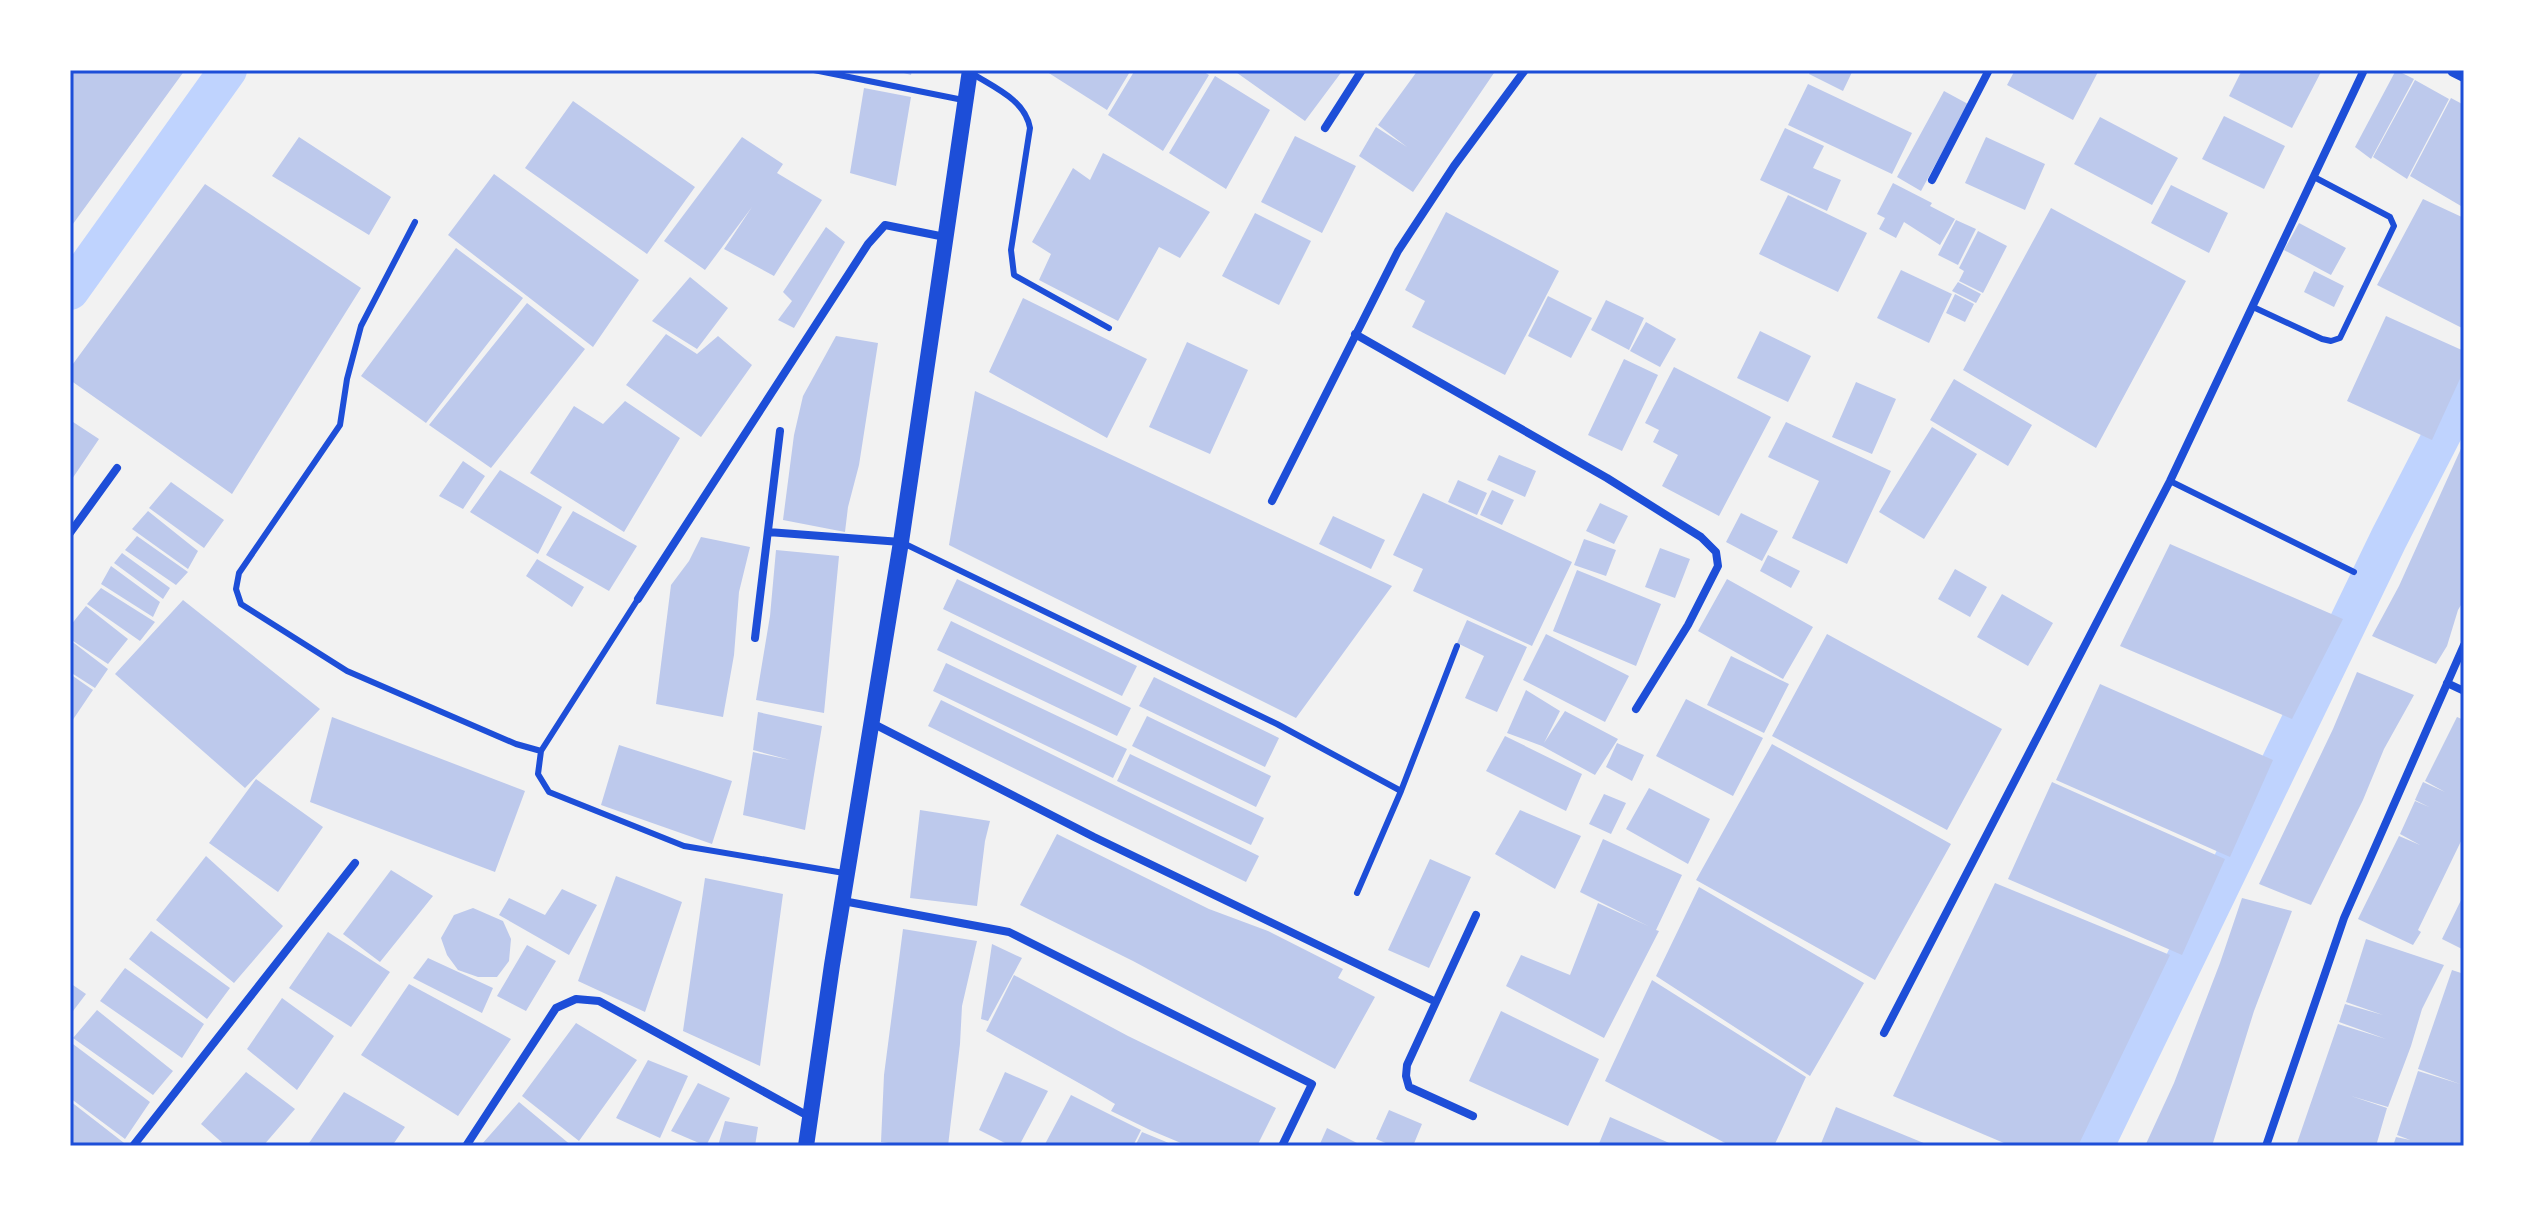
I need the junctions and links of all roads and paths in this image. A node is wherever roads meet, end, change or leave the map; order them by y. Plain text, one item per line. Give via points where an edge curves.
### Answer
1 (814, 70) edge
2 (1362, 70) edge
3 (1525, 70) edge
4 (1989, 70) edge
5 (2364, 70) edge
6 (2454, 70) edge
7 (970, 71) edge
8 (2464, 75) edge
9 (966, 101) junction
10 (1325, 128) dead end
11 (2314, 177) junction
12 (1932, 180) dead end
13 (415, 222) dead end
14 (946, 238) junction
15 (2253, 307) junction
16 (1109, 328) dead end
17 (1355, 334) junction
18 (780, 431) dead end
19 (117, 468) dead end
20 (2170, 481) junction
21 (1272, 501) dead end
22 (768, 532) junction
23 (70, 533) edge
24 (901, 542) junction
25 (2354, 572) dead end
26 (638, 599) joint
27 (755, 638) dead end
28 (2464, 645) edge
29 (1457, 646) dead end
30 (2447, 683) junction
31 (2464, 691) edge
32 (1636, 709) dead end
33 (871, 722) junction
34 (541, 751) junction
35 (1401, 791) junction
36 (355, 863) dead end
37 (848, 874) junction
38 (1357, 893) dead end
39 (843, 901) junction
40 (1476, 915) dead end
41 (1434, 1001) junction
42 (1884, 1033) dead end
43 (1473, 1116) dead end
44 (810, 1117) junction
45 (133, 1146) edge
46 (466, 1146) edge
47 (806, 1146) edge
48 (1282, 1146) edge
49 (2266, 1146) edge

1 - 9 lane
2 - 10 street
3 - 17 street via 1398,251
4 - 12 street
5 - 11 street
6 - 8 street
7 - 9 main road
7 - 16 lane via 1021,105 1028,118 1011,250 1014,275
9 - 14 main road
11 - 15 street
11 - 15 lane via 2390,217 2394,226 2340,338 2322,339
13 - 34 lane via 361,326 340,425 239,573 236,589 241,604 347,671
14 - 24 main road
14 - 26 street via 885,225 868,244
15 - 20 street
17 - 21 street
17 - 32 street via 1607,478 1716,552 1718,566 1688,625
18 - 22 street
19 - 23 street
20 - 25 lane
20 - 42 street
22 - 24 street
22 - 27 street
24 - 33 main road
24 - 35 lane via 1277,724
26 - 34 lane
28 - 30 street
29 - 35 lane
30 - 31 street
30 - 49 street via 2344,918
33 - 37 main road
33 - 41 street via 1094,837
34 - 37 lane via 538,774 549,792 684,846
35 - 38 lane
36 - 45 street
37 - 39 main road
39 - 44 main road
39 - 48 street via 1009,932 1312,1084
40 - 41 street
41 - 43 street via 1407,1065 1409,1087
44 - 46 street via 599,1001 576,999 556,1008
44 - 47 main road

